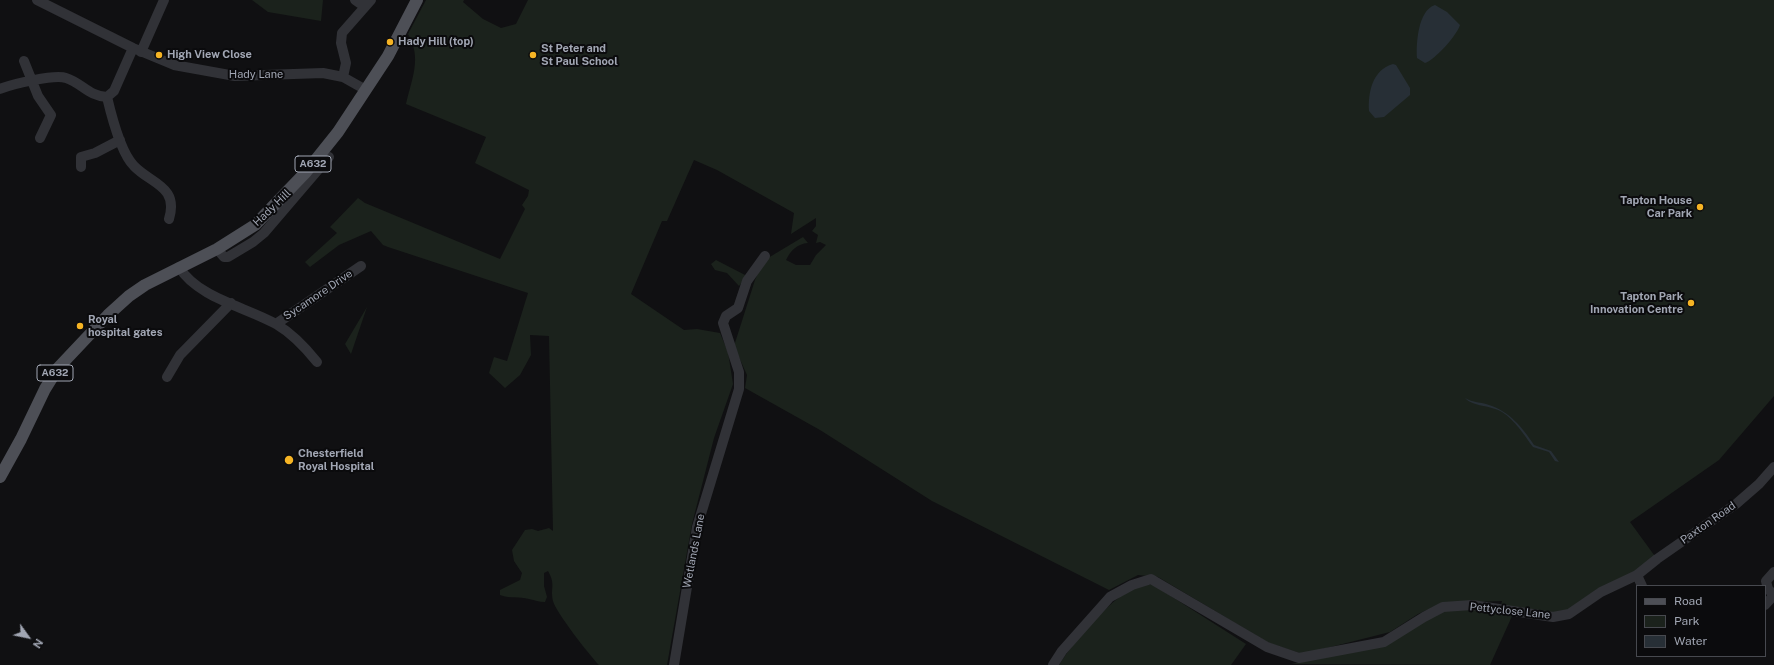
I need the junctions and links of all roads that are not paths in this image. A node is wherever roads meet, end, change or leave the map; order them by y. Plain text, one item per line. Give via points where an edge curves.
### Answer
1 (37, 0) edge
2 (164, 0) edge
3 (355, 0) edge
4 (417, 0) edge
5 (368, 4) edge
6 (137, 50) junction
7 (24, 61) dead end
8 (343, 77) junction
9 (30, 81) junction
10 (0, 89) edge
11 (364, 94) junction
12 (108, 97) junction
13 (40, 138) dead end
14 (120, 140) junction
15 (329, 156) dead end
16 (81, 167) dead end
17 (169, 219) dead end
18 (217, 248) junction
19 (766, 256) dead end
20 (179, 266) junction
21 (361, 266) dead end
22 (231, 303) junction
23 (276, 324) junction
24 (317, 362) dead end
25 (167, 377) dead end
26 (1774, 466) edge
27 (0, 477) edge
28 (1774, 572) edge
29 (1637, 575) junction
30 (1642, 585) edge
31 (1774, 595) edge
32 (1766, 604) edge
33 (674, 665) edge
34 (1053, 665) edge

1 - 6 street, Hady Lane
2 - 6 street
3 - 5 street
4 - 11 main road, Hady Hill / A632 via 388,56
5 - 8 street via 342,33 341,43 346,63
6 - 8 street, Hady Lane via 191,70 235,76 323,73
6 - 12 street
7 - 9 street
8 - 11 street, Hady Lane
9 - 10 street
9 - 12 street via 66,77 92,93
9 - 13 street via 51,115
11 - 18 main road, Hady Hill / A632 via 306,172 272,210 255,225
12 - 14 street
14 - 16 street via 81,157
14 - 17 street via 133,165 170,195 172,209
15 - 18 street, Hady Hill via 264,233 228,257 224,257
18 - 20 main road, Hady Hill / A632
19 - 33 street, Wetlands Lane via 747,281 738,308 726,316 724,323 739,372 739,393 697,527
20 - 22 street, Sycamore Drive via 187,279
20 - 27 main road, Hady Hill / A632 via 129,296 77,347
21 - 23 street, Sycamore Drive
22 - 23 street, Sycamore Drive
22 - 25 street via 180,355
23 - 24 street, Sycamore Drive via 294,336
26 - 29 street, Paxton Road via 1759,484 1736,504
28 - 31 street via 1766,582
29 - 30 street
29 - 34 street, Pettyclose Lane via 1601,592 1569,614 1553,617 1472,605 1443,607 1384,642 1299,658 1267,647 1151,579 1132,584 1110,597 1062,651
31 - 32 street

